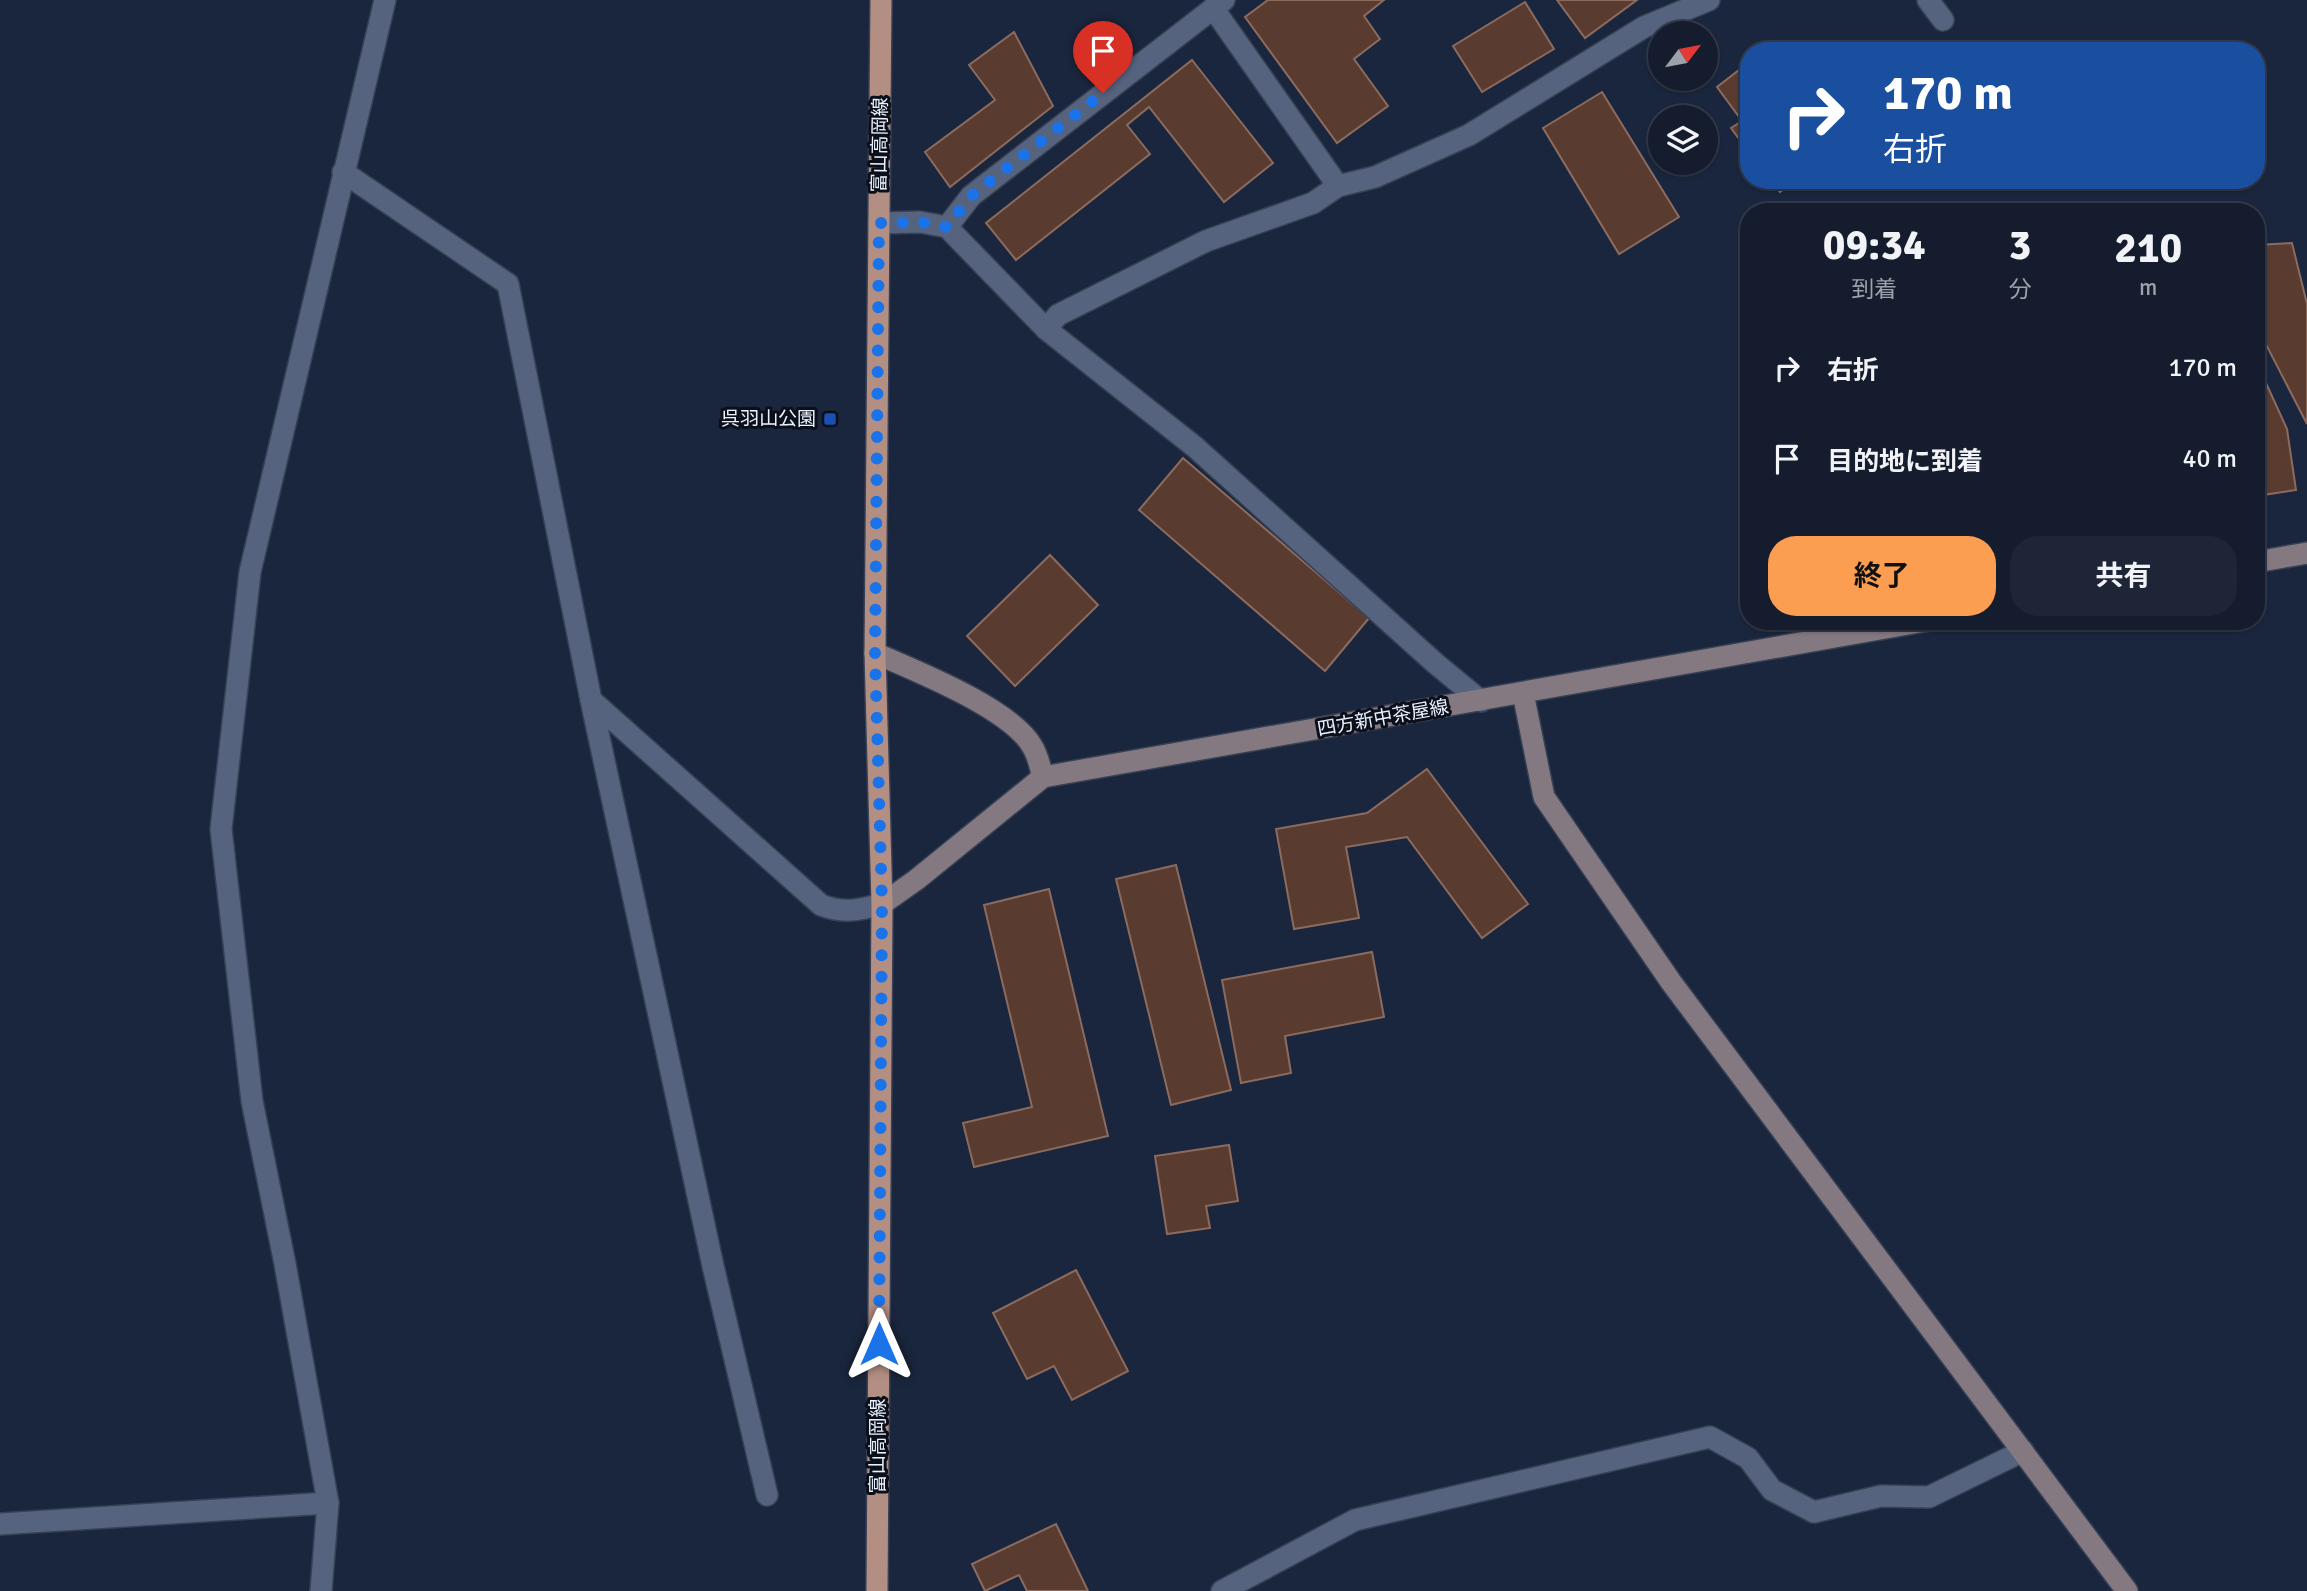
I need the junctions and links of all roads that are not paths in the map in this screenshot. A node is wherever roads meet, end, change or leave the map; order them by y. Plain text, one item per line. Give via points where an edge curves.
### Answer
1 (385, 0) edge
2 (881, 0) edge
3 (1709, 0) edge
4 (1928, 0) edge
5 (1219, 4) edge
6 (1943, 20) dead end
7 (343, 172) junction
8 (1338, 186) junction
9 (879, 223) junction
10 (947, 227) junction
11 (1046, 329) junction
12 (2307, 553) edge
13 (2265, 560) edge
14 (1875, 630) edge
15 (875, 653) junction
16 (1523, 693) junction
17 (591, 701) junction
18 (1481, 701) junction
19 (1043, 777) junction
20 (882, 904) junction
21 (2023, 1451) junction
22 (767, 1495) dead end
23 (328, 1503) junction
24 (0, 1524) edge
25 (321, 1591) edge
26 (877, 1591) edge
27 (1222, 1591) edge
28 (2127, 1591) edge

1 - 7 street
2 - 9 main road, 富山高岡線
3 - 8 street via 1644,27 1469,135 1375,177
4 - 6 street
5 - 8 street
5 - 10 street via 971,196
7 - 17 street via 508,284
7 - 23 street via 250,572 220,829 252,1101
8 - 11 street via 1313,203 1206,241 1058,315
9 - 10 street
9 - 15 main road, 富山高岡線
10 - 11 street
11 - 18 street via 1195,447
12 - 13 main road
14 - 16 main road, 四方新中茶屋線
15 - 19 main road via 949,686 1015,726 1032,746
15 - 20 main road, 富山高岡線
16 - 18 main road, 四方新中茶屋線
16 - 21 main road via 1544,797 1671,982
17 - 20 street via 821,905 855,911
17 - 22 street
18 - 19 main road, 四方新中茶屋線
19 - 20 main road, 四方新中茶屋線
20 - 26 main road, 富山高岡線
21 - 27 street via 1929,1497 1881,1496 1814,1512 1772,1490 1748,1458 1710,1437 1354,1520
21 - 28 main road
23 - 24 street
23 - 25 street

